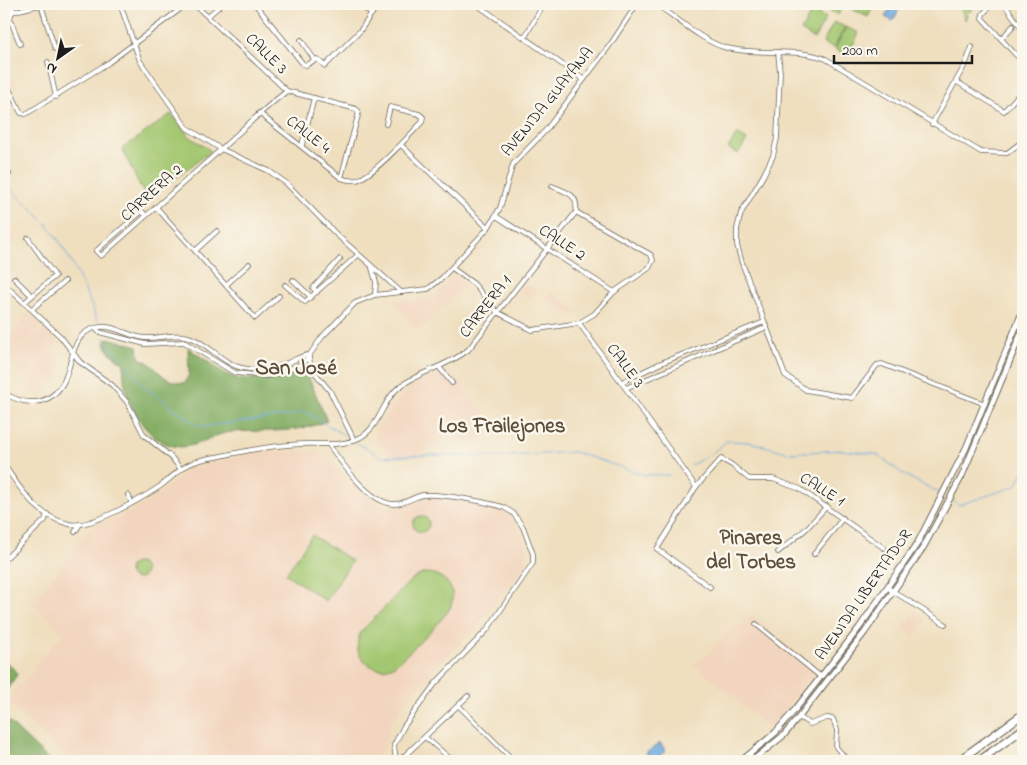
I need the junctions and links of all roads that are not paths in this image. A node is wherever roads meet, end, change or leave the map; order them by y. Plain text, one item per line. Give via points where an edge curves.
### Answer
1 (14, 4) edge
2 (43, 4) edge
3 (120, 4) edge
4 (187, 4) edge
5 (194, 4) edge
6 (222, 4) edge
7 (255, 4) edge
8 (358, 4) edge
9 (378, 4) edge
10 (476, 4) edge
11 (636, 4) edge
12 (656, 4) edge
13 (992, 4) edge
14 (1004, 4) edge
15 (543, 5) dead end
16 (11, 12) junction
17 (372, 14) junction
18 (208, 16) junction
19 (1013, 26) dead end
20 (1023, 30) edge
21 (525, 37) junction
22 (1001, 39) junction
23 (300, 40) dead end
24 (20, 44) dead end
25 (134, 45) junction
26 (972, 47) dead end
27 (55, 49) dead end
28 (778, 52) junction
29 (1023, 58) edge
30 (314, 59) junction
31 (48, 62) dead end
32 (4, 79) edge
33 (583, 79) junction
34 (956, 82) junction
35 (287, 91) junction
36 (1021, 92) dead end
37 (56, 97) junction
38 (314, 98) junction
39 (259, 113) junction
40 (386, 124) dead end
41 (932, 124) junction
42 (1023, 140) edge
43 (401, 144) junction
44 (302, 145) junction
45 (221, 150) junction
46 (9, 174) dead end
47 (4, 177) edge
48 (341, 178) junction
49 (552, 186) dead end
50 (156, 207) junction
51 (576, 212) junction
52 (496, 216) junction
53 (488, 228) junction
54 (217, 231) dead end
55 (28, 238) dead end
56 (547, 248) junction
57 (195, 252) junction
58 (358, 255) junction
59 (101, 256) dead end
60 (340, 259) dead end
61 (249, 264) dead end
62 (371, 266) junction
63 (452, 268) junction
64 (14, 278) dead end
65 (293, 280) dead end
66 (65, 281) dead end
67 (4, 284) edge
68 (226, 285) junction
69 (285, 285) dead end
70 (317, 292) junction
71 (401, 292) junction
72 (614, 292) junction
73 (375, 295) junction
74 (32, 296) junction
75 (279, 296) dead end
76 (311, 297) junction
77 (25, 302) junction
78 (32, 308) junction
79 (1023, 310) edge
80 (498, 312) junction
81 (764, 322) junction
82 (579, 323) junction
83 (766, 327) junction
84 (96, 329) junction
85 (1023, 329) edge
86 (72, 351) junction
87 (308, 355) junction
88 (439, 366) junction
89 (622, 382) junction
90 (452, 383) dead end
91 (626, 388) junction
92 (4, 394) edge
93 (985, 404) junction
94 (354, 440) junction
95 (329, 445) junction
96 (4, 464) edge
97 (180, 468) junction
98 (696, 487) junction
99 (128, 495) dead end
100 (132, 502) junction
101 (827, 506) junction
102 (47, 514) junction
103 (843, 518) junction
104 (80, 524) junction
105 (75, 532) dead end
106 (884, 548) dead end
107 (778, 552) dead end
108 (814, 554) dead end
109 (4, 560) edge
110 (710, 587) dead end
111 (888, 588) junction
112 (894, 591) junction
113 (756, 624) dead end
114 (945, 624) dead end
115 (821, 677) junction
116 (468, 696) dead end
117 (459, 706) junction
118 (1023, 714) edge
119 (799, 717) junction
120 (1023, 729) edge
121 (425, 737) junction
122 (508, 755) dead end
123 (398, 761) edge
124 (453, 761) edge
125 (741, 761) edge
126 (752, 761) edge
127 (848, 761) edge
128 (958, 761) edge
129 (979, 761) edge

1 - 16 street
2 - 16 street
2 - 27 street
3 - 25 street
4 - 25 street
5 - 18 street, CALLE 3
6 - 18 street
7 - 30 street via 303,64
8 - 17 street
9 - 17 street
10 - 21 street
11 - 33 street, AVENIDA GUAYANA via 610,46
12 - 28 street via 724,48
13 - 22 street via 982,18
14 - 20 street
15 - 21 street
16 - 24 street via 10,19
17 - 30 street via 329,63 325,66
18 - 35 street, CALLE 3
19 - 22 street
21 - 33 street
22 - 29 street via 1018,57
23 - 30 street
25 - 37 street
25 - 45 street via 142,66 187,128
26 - 34 street
28 - 41 street via 811,54 826,59
28 - 81 street via 777,138 766,170 741,213 736,238
31 - 37 street
32 - 37 street via 21,113 26,114
33 - 52 street, AVENIDA GUAYANA via 546,130 513,164
34 - 36 street via 1004,110
34 - 41 street
35 - 38 street, CALLE 3
35 - 39 street, CARRERA 2
38 - 44 street
38 - 48 street, CALLE 3 via 359,112
39 - 44 street, CALLE 4
39 - 45 street, CARRERA 2
40 - 43 street via 390,107 423,117
41 - 42 street via 975,150 990,154 1008,153
43 - 48 street via 359,179
43 - 53 street
44 - 48 street, CALLE 4
45 - 50 street, CARRERA 2
45 - 58 street via 270,171 286,183
46 - 47 street
49 - 51 street via 575,197
50 - 57 street
50 - 59 street, CARRERA 2 via 146,216 142,211 96,250
51 - 56 street, CARRERA 1
51 - 72 street via 651,255 653,260 648,268
52 - 53 street, AVENIDA GUAYANA
52 - 56 street, CALLE 2
53 - 63 street, AVENIDA GUAYANA
54 - 57 street
55 - 74 street via 55,276
56 - 72 street, CALLE 2
56 - 80 street, CARRERA 1
57 - 68 street
58 - 62 street
58 - 70 street
60 - 70 street via 313,288
61 - 68 street
62 - 71 street
62 - 73 street via 376,282
63 - 71 street, AVENIDA GUAYANA via 428,289
63 - 80 street via 474,284
64 - 74 street
65 - 76 street
66 - 78 street
67 - 77 street
68 - 75 street via 255,318
69 - 76 street via 304,303
70 - 76 street
71 - 73 street, AVENIDA GUAYANA
72 - 82 street via 594,314
73 - 87 street, AVENIDA GUAYANA via 355,303
74 - 77 street
77 - 78 street
78 - 86 street
79 - 93 main road, AVENIDA LIBERTADOR
80 - 82 street via 532,330
80 - 88 street, CARRERA 1 via 468,350 457,359
81 - 83 street
81 - 89 street
82 - 89 street, CALLE 3
83 - 91 street
83 - 93 street via 785,375 806,390 852,398 876,364 882,364
84 - 86 street via 84,334
84 - 87 street via 146,338 184,336 241,368 259,370 276,367
84 - 87 street, AVENIDA GUAYANA via 145,344 184,342 231,371 252,376 296,368
85 - 112 main road, AVENIDA LIBERTADOR via 962,476 923,548
86 - 92 street via 63,383 50,397 31,404
86 - 97 street via 80,362 118,391 143,434
87 - 94 street via 311,368 334,397
88 - 90 street
88 - 94 street, CARRERA 1 via 399,387 370,429
89 - 91 street, CALLE 3
91 - 98 street, CALLE 3
93 - 111 main road, AVENIDA LIBERTADOR via 917,544
94 - 95 street, CARRERA 1
95 - 97 street, CARRERA 1 via 249,449
95 - 123 street via 355,479 370,493 387,502 397,503 425,495 503,507 523,526 533,554 533,563 527,573 487,630 435,684 404,726 394,745
96 - 102 street via 30,502
97 - 100 street via 159,487
98 - 101 street, CALLE 1 via 721,460 749,479 773,479 787,483
98 - 110 street via 657,549
99 - 100 street
100 - 104 street
101 - 103 street, CALLE 1
101 - 107 street
102 - 104 street via 70,524
102 - 109 street
103 - 106 street, CALLE 1
103 - 108 street
104 - 105 street
111 - 112 street
111 - 115 main road, AVENIDA LIBERTADOR
112 - 114 street
112 - 119 main road, AVENIDA LIBERTADOR
113 - 115 street
115 - 125 main road, AVENIDA LIBERTADOR via 775,733
116 - 117 street
117 - 121 street
117 - 122 street
118 - 128 highway
119 - 126 main road, AVENIDA LIBERTADOR via 784,735
119 - 127 street via 810,724 833,719 837,730 836,747
120 - 129 highway
121 - 123 street
121 - 124 street

